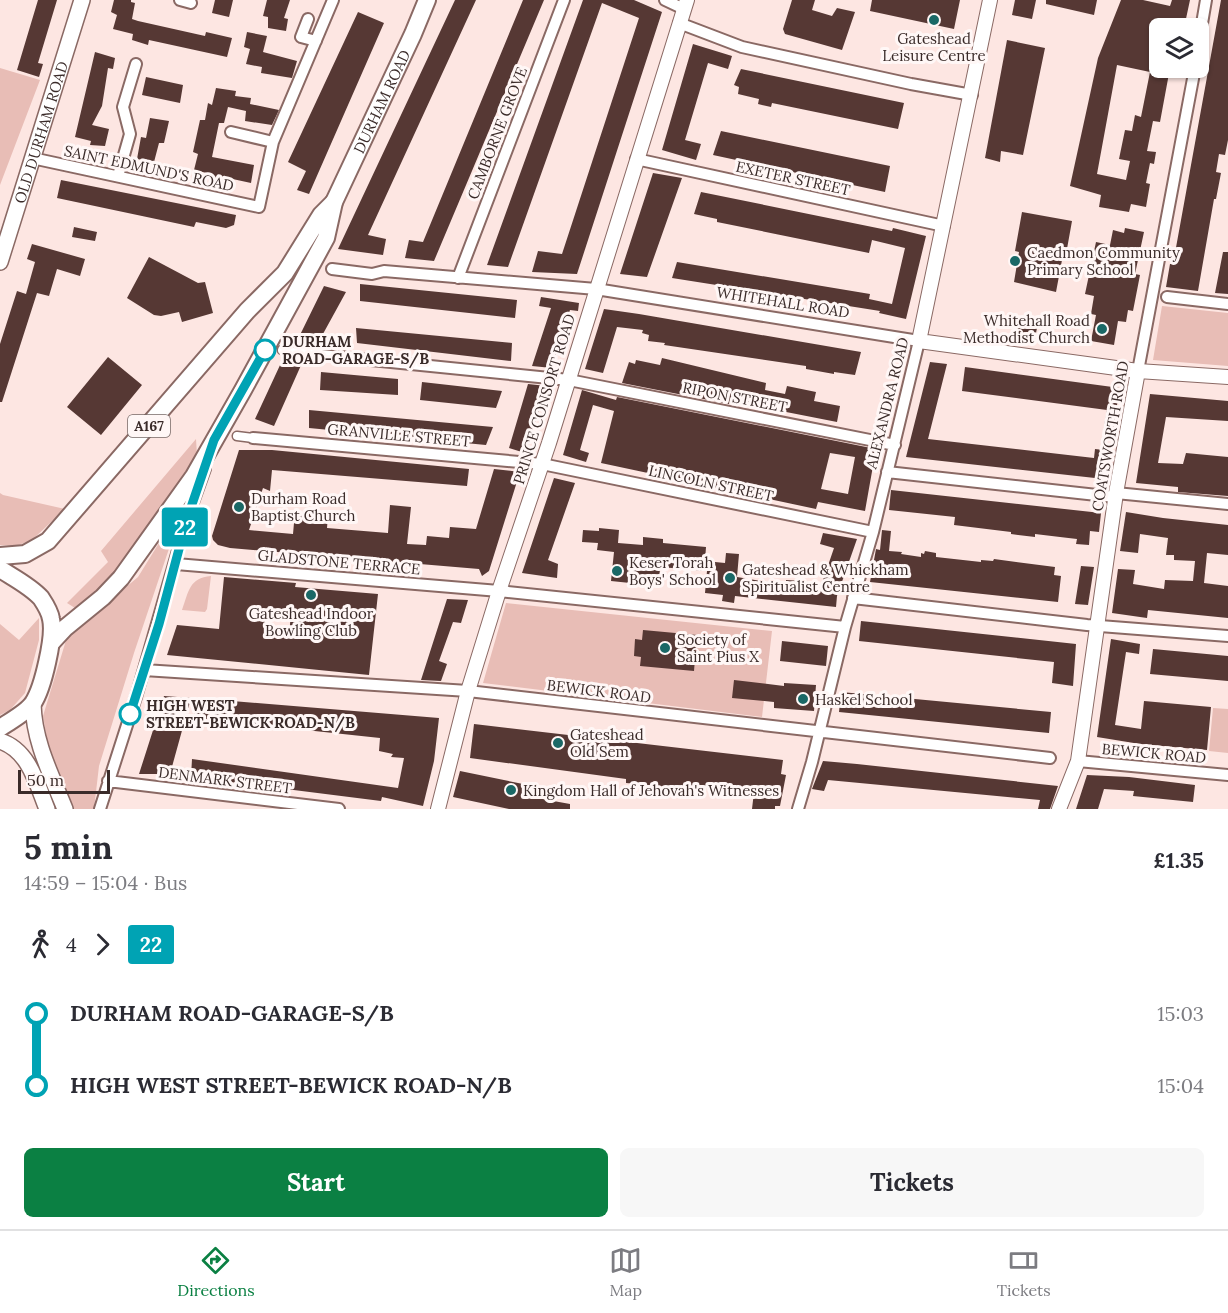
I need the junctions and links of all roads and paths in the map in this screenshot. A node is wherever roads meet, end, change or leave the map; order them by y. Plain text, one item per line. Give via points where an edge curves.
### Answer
1 (82, 0) edge
2 (333, 0) edge
3 (427, 0) edge
4 (564, 0) edge
5 (665, 0) edge
6 (990, 0) edge
7 (1206, 0) edge
8 (686, 4) edge
9 (1203, 18) edge
10 (308, 19) dead end
11 (679, 23) junction
12 (316, 41) junction
13 (136, 64) dead end
14 (1193, 78) edge
15 (972, 95) junction
16 (231, 132) dead end
17 (273, 142) junction
18 (32, 158) junction
19 (636, 159) junction
20 (118, 176) junction
21 (334, 202) junction
22 (944, 226) junction
23 (0, 262) edge
24 (332, 269) dead end
25 (458, 278) junction
26 (596, 289) junction
27 (1167, 297) dead end
28 (1228, 304) edge
29 (919, 341) junction
30 (282, 350) dead end
31 (301, 353) joint
32 (1138, 371) junction
33 (1228, 377) edge
34 (569, 380) junction
35 (237, 436) dead end
36 (253, 438) joint
37 (214, 440) junction
38 (895, 445) junction
39 (542, 464) junction
40 (887, 472) junction
41 (1115, 495) junction
42 (1228, 504) edge
43 (873, 532) junction
44 (0, 556) edge
45 (176, 564) junction
46 (0, 569) edge
47 (499, 591) junction
48 (853, 598) junction
49 (1097, 625) junction
50 (844, 627) junction
51 (1228, 636) edge
52 (52, 642) junction
53 (144, 670) junction
54 (468, 691) junction
55 (33, 704) junction
56 (0, 728) edge
57 (819, 732) junction
58 (0, 741) edge
59 (1050, 758) dead end
60 (1078, 761) junction
61 (1228, 775) edge
62 (108, 781) junction
63 (47, 809) edge
64 (65, 809) edge
65 (100, 809) edge
66 (339, 809) edge
67 (438, 809) edge
68 (798, 809) edge
69 (1059, 809) edge

1 - 18 main road, OLD DURHAM ROAD
2 - 12 street
3 - 21 main road, DURHAM ROAD / A167
4 - 25 street, CAMBORNE GROVE
5 - 8 street
6 - 15 street, ALEXANDRA ROAD
7 - 9 street
8 - 11 street, PRINCE CONSORT ROAD
10 - 12 street via 301,37
11 - 15 street via 742,47
11 - 19 street, PRINCE CONSORT ROAD
12 - 17 street
13 - 20 street via 123,107 130,134
14 - 32 street, COATSWORTH ROAD
15 - 22 street, ALEXANDRA ROAD
16 - 17 street
17 - 20 street, SAINT EDMUND'S ROAD via 259,207
18 - 20 street, SAINT EDMUND'S ROAD
18 - 23 main road, OLD DURHAM ROAD
19 - 22 street, EXETER STREET
19 - 26 street, PRINCE CONSORT ROAD
21 - 37 main road, A167 via 324,242
21 - 44 main road, A167 via 321,215 285,273 247,311 48,541 25,554
22 - 29 street, ALEXANDRA ROAD
24 - 25 street, WHITEHALL ROAD
25 - 26 street, WHITEHALL ROAD
26 - 29 street, WHITEHALL ROAD
26 - 34 street, PRINCE CONSORT ROAD
27 - 28 street
29 - 32 street, WHITEHALL ROAD
29 - 38 street, ALEXANDRA ROAD
30 - 31 street
31 - 34 street, RIPON STREET
32 - 33 street, WHITEHALL ROAD
32 - 41 street, COATSWORTH ROAD
34 - 38 street, RIPON STREET
34 - 39 street, PRINCE CONSORT ROAD
35 - 36 street
36 - 39 street, GRANVILLE STREET
37 - 45 street
37 - 52 main road, A167 via 194,476 121,578
38 - 40 street, ALEXANDRA ROAD
39 - 43 street, LINCOLN STREET
39 - 47 street, PRINCE CONSORT ROAD
40 - 41 street
40 - 43 street, ALEXANDRA ROAD
41 - 42 street
41 - 49 street, COATSWORTH ROAD
43 - 48 street, ALEXANDRA ROAD
45 - 47 street, GLADSTONE TERRACE
45 - 53 street
46 - 52 main road, A167 via 41,598 51,618
47 - 50 street, GLADSTONE TERRACE
47 - 54 street, PRINCE CONSORT ROAD
48 - 49 street
48 - 50 street, ALEXANDRA ROAD
49 - 51 street
49 - 60 street, COATSWORTH ROAD
50 - 57 street, ALEXANDRA ROAD
52 - 55 main road, A167
53 - 54 street, BEWICK ROAD
53 - 62 street
54 - 57 street, BEWICK ROAD
54 - 67 street, PRINCE CONSORT ROAD
55 - 56 main road
55 - 64 main road via 38,742
57 - 59 street, BEWICK ROAD
57 - 68 street, ALEXANDRA ROAD
58 - 63 main road via 15,747 24,758
60 - 61 street, BEWICK ROAD
60 - 69 street, COATSWORTH ROAD
62 - 65 street
62 - 66 street, DENMARK STREET

